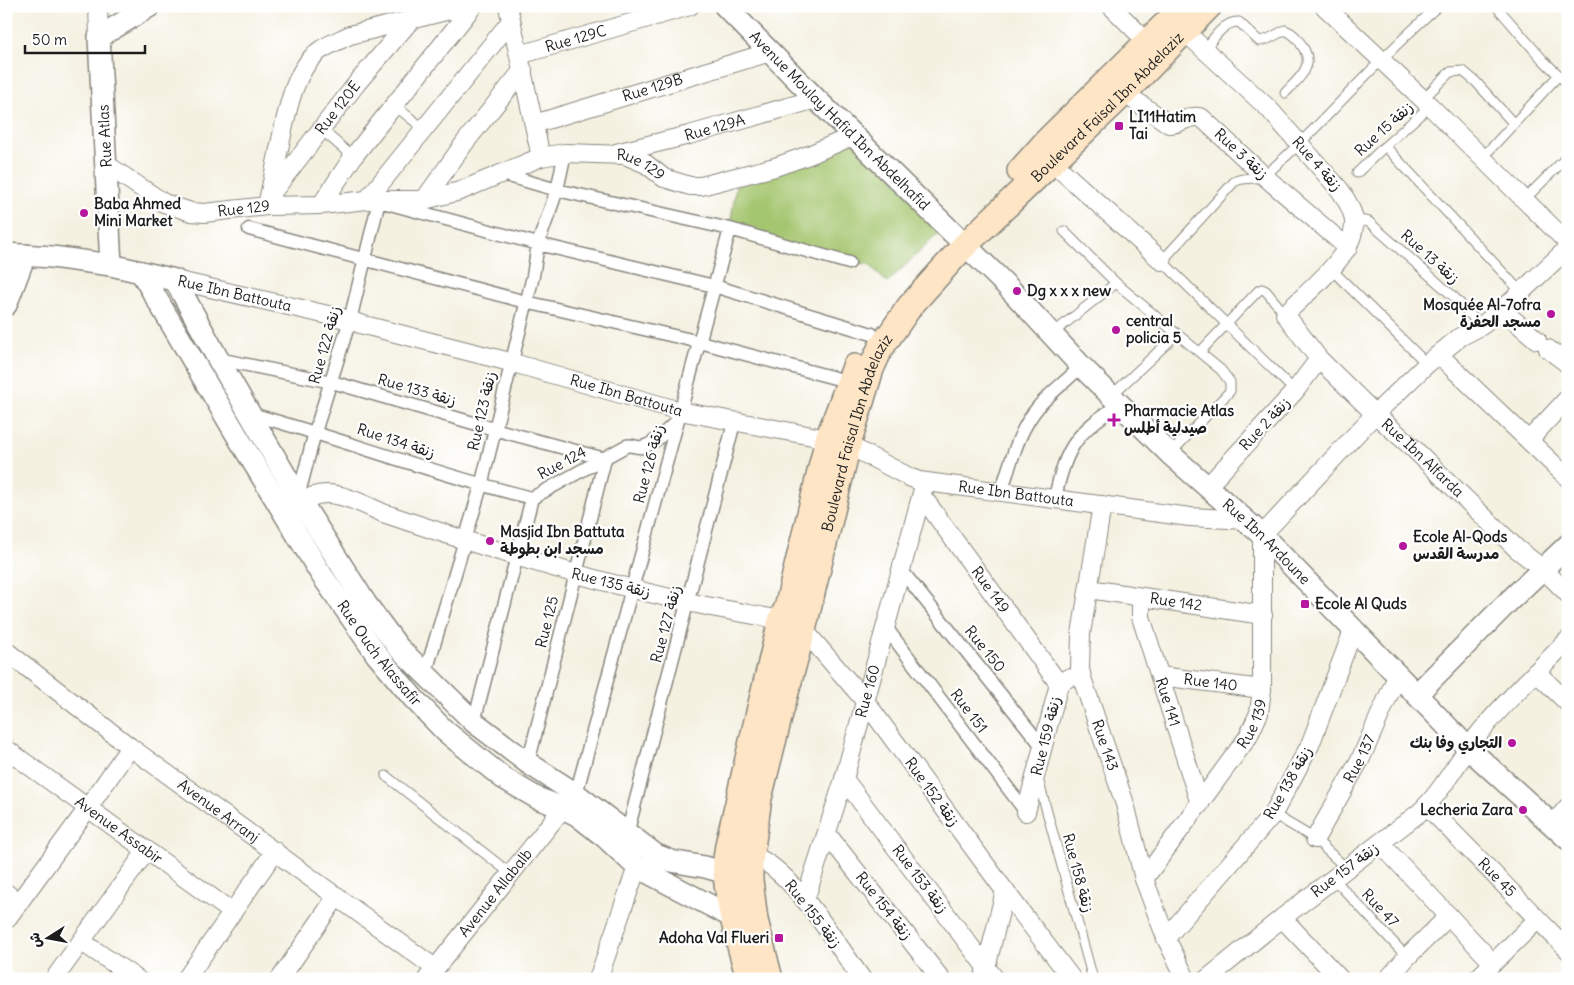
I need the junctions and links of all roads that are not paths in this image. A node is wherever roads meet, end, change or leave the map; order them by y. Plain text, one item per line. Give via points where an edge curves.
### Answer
1 (98, 6) edge
2 (150, 6) edge
3 (466, 6) edge
4 (473, 6) edge
5 (690, 6) edge
6 (725, 6) edge
7 (1111, 6) edge
8 (1184, 6) edge
9 (1209, 6) edge
10 (1324, 6) edge
11 (1438, 6) edge
12 (1496, 6) edge
13 (510, 14) edge
14 (410, 21) junction
15 (1184, 31) junction
16 (99, 37) junction
17 (1154, 49) junction
18 (1205, 50) junction
19 (770, 52) junction
20 (1381, 60) junction
21 (521, 63) junction
22 (1559, 75) junction
23 (1568, 84) edge
24 (1124, 92) junction
25 (1285, 93) dead end
26 (816, 99) junction
27 (1426, 103) junction
28 (394, 105) junction
29 (534, 124) junction
30 (1514, 124) junction
31 (424, 129) junction
32 (322, 130) junction
33 (855, 135) junction
34 (1300, 143) junction
35 (1385, 146) junction
36 (565, 153) junction
37 (613, 154) junction
38 (1568, 156) edge
39 (353, 157) junction
40 (541, 157) junction
41 (1482, 158) junction
42 (1052, 162) junction
43 (107, 166) junction
44 (1357, 173) dead end
45 (502, 174) junction
46 (1264, 176) junction
47 (557, 190) junction
48 (1525, 199) junction
49 (373, 200) junction
50 (424, 200) junction
51 (268, 202) junction
52 (321, 205) junction
53 (1354, 220) junction
54 (249, 229) dead end
55 (730, 229) junction
56 (1064, 231) dead end
57 (960, 241) junction
58 (1568, 243) edge
59 (538, 244) junction
60 (1348, 248) junction
61 (1568, 248) edge
62 (16, 255) edge
63 (363, 260) junction
64 (1162, 261) junction
65 (849, 263) dead end
66 (111, 265) junction
67 (1331, 269) junction
68 (141, 272) junction
69 (175, 280) junction
70 (1116, 283) junction
71 (714, 286) junction
72 (1521, 292) junction
73 (526, 302) junction
74 (6, 305) edge
75 (1502, 310) junction
76 (1285, 314) junction
77 (350, 320) junction
78 (1226, 323) junction
79 (1481, 326) junction
80 (872, 334) junction
81 (1052, 334) junction
82 (1177, 334) junction
83 (700, 342) junction
84 (1200, 352) junction
85 (1319, 359) junction
86 (218, 360) junction
87 (1433, 360) junction
88 (510, 362) junction
89 (1568, 364) edge
90 (1081, 366) junction
91 (332, 382) junction
92 (850, 382) junction
93 (1296, 391) junction
94 (1568, 398) edge
95 (1116, 400) junction
96 (251, 414) junction
97 (1375, 414) junction
98 (678, 416) junction
99 (734, 423) junction
100 (494, 429) junction
101 (316, 432) junction
102 (1529, 440) junction
103 (838, 442) junction
104 (1170, 454) junction
105 (605, 459) junction
106 (1568, 478) edge
107 (481, 486) junction
108 (1208, 486) junction
109 (924, 489) junction
110 (1002, 492) junction
111 (532, 498) junction
112 (1055, 498) junction
113 (300, 500) junction
114 (1102, 504) junction
115 (1246, 520) junction
116 (1262, 535) junction
117 (465, 540) junction
118 (1568, 545) edge
119 (518, 557) junction
120 (1543, 569) junction
121 (902, 571) junction
122 (576, 574) junction
123 (632, 588) junction
124 (1089, 589) junction
125 (1568, 594) edge
126 (1141, 598) junction
127 (688, 602) junction
128 (1263, 615) junction
129 (790, 620) junction
130 (1354, 628) junction
131 (886, 629) junction
132 (1568, 640) edge
133 (6, 651) edge
134 (1080, 669) junction
135 (1536, 672) junction
136 (1398, 674) junction
137 (425, 675) junction
138 (1160, 676) junction
139 (1059, 684) junction
140 (1262, 689) junction
141 (1417, 694) junction
142 (865, 701) junction
143 (1568, 703) edge
144 (474, 722) junction
145 (1042, 746) junction
146 (130, 747) junction
147 (6, 748) edge
148 (1468, 748) junction
149 (528, 764) junction
150 (1037, 775) junction
151 (386, 776) dead end
152 (844, 780) junction
153 (570, 801) junction
154 (1200, 804) junction
155 (1426, 806) junction
156 (1568, 807) edge
157 (88, 808) junction
158 (1026, 812) joint
159 (1273, 814) junction
160 (1560, 832) edge
161 (627, 834) junction
162 (827, 834) junction
163 (1315, 839) junction
164 (1380, 843) junction
165 (147, 850) junction
166 (275, 851) junction
167 (739, 865) junction
168 (637, 866) junction
169 (511, 874) junction
170 (1340, 874) junction
171 (1144, 878) junction
172 (1005, 891) junction
173 (337, 896) junction
174 (13, 898) edge
175 (805, 900) junction
176 (232, 912) junction
177 (1449, 916) junction
178 (734, 918) junction
179 (1282, 918) junction
180 (6, 920) edge
181 (1537, 920) junction
182 (1166, 938) junction
183 (82, 942) junction
184 (1568, 950) edge
185 (1407, 957) junction
186 (1493, 963) junction
187 (431, 973) edge
188 (988, 975) edge
189 (1215, 977) edge
190 (54, 979) edge
191 (137, 979) edge
192 (186, 979) edge
193 (280, 979) edge
194 (598, 979) edge
195 (749, 979) edge
196 (770, 979) edge
197 (862, 979) edge
198 (941, 979) edge
199 (1072, 979) edge
200 (1093, 979) edge
201 (1186, 979) edge
202 (1340, 979) edge
203 (1388, 979) edge
204 (1477, 979) edge

1 - 16 street, Rue Atlas
2 - 16 street
3 - 14 street
4 - 28 street
5 - 21 street, Rue 129C
6 - 19 street, Avenue Moulay Hafid Ibn Abdelhafid
7 - 17 street
8 - 17 main road, Boulevard Faisal Ibn Abdelaziz
9 - 15 main road, Boulevard Faisal Ibn Abdelaziz
10 - 20 street
11 - 20 lane
12 - 22 lane
13 - 21 street
13 - 31 street
14 - 32 street, Rue 120E
14 - 51 street via 350,35 318,52 294,89
15 - 17 main road, Boulevard Faisal Ibn Abdelaziz
15 - 18 street, Rue 4 زنقة
16 - 43 street, Rue Atlas
17 - 24 main road, Boulevard Faisal Ibn Abdelaziz
17 - 57 main road, Boulevard Faisal Ibn Abdelaziz via 1046,142
18 - 25 lane via 1234,22 1240,22 1259,41 1289,31 1304,48 1308,61 1305,73
18 - 34 street, Rue 4 زنقة via 1269,109
19 - 26 street, Avenue Moulay Hafid Ibn Abdelhafid
19 - 29 street, Rue 129B
20 - 27 street
20 - 34 lane
21 - 29 street
21 - 50 street
22 - 23 lane
22 - 30 lane
24 - 42 main road, Boulevard Faisal Ibn Abdelaziz
24 - 46 street, Rue 3 زنقة via 1169,124 1195,116 1202,118
26 - 33 street, Avenue Moulay Hafid Ibn Abdelhafid
26 - 37 street, Rue 129A
27 - 30 lane, Rue 15 زنقة via 1450,72 1463,71
27 - 35 lane, Rue 15 زنقة
27 - 41 street
28 - 31 lane
28 - 39 street
29 - 40 street
30 - 41 lane
31 - 49 street
32 - 39 lane
32 - 51 street, Rue 120E
33 - 37 street, Rue 129 via 775,167 701,186 664,178 637,159
33 - 57 street, Avenue Moulay Hafid Ibn Abdelhafid
34 - 46 lane
34 - 53 street, Rue 4 زنقة via 1340,190
35 - 44 lane, Rue 15 زنقة
35 - 72 lane
36 - 37 street, Rue 129
36 - 40 street, Rue 129
36 - 47 street, Rue 123 زنقة
38 - 48 lane
39 - 52 street
40 - 45 street, Rue 129
41 - 48 street
42 - 57 main road, Boulevard Faisal Ibn Abdelaziz
42 - 64 street
43 - 51 street, Rue 129 via 164,203 183,211 204,213
43 - 66 street, Rue Atlas
45 - 47 street
45 - 50 street, Rue 129 via 460,192
46 - 60 street, Rue 3 زنقة
46 - 64 lane via 1243,177 1234,182
47 - 55 street
47 - 59 street, Rue 123 زنقة
48 - 58 street
49 - 50 street, Rue 129
49 - 52 street, Rue 129
49 - 59 street
49 - 63 street, Rue 122 زنقة
51 - 52 street, Rue 129
53 - 60 street via 1354,232
53 - 79 lane, Rue 13 زنقة via 1369,222 1454,297
54 - 63 street
55 - 65 street
55 - 71 street, Rue 126 زنقة
56 - 70 lane
57 - 80 main road, Boulevard Faisal Ibn Abdelaziz via 903,294
57 - 81 street, Rue Ibn Ardoune
57 - 103 main road, Boulevard Faisal Ibn Abdelaziz via 880,349
59 - 71 street
59 - 73 street, Rue 123 زنقة
60 - 67 street
61 - 72 street
62 - 66 street, Rue Ibn Battouta via 52,256
62 - 74 street
63 - 73 street
63 - 77 street, Rue 122 زنقة
64 - 78 lane
66 - 68 street, Rue Ibn Battouta
67 - 76 street
67 - 87 lane
68 - 69 street, Rue Ibn Battouta
68 - 153 street, Rue Ouch Alassafir via 295,534 393,675 445,731 485,764 537,798
69 - 77 street, Rue Ibn Battouta
69 - 86 street, Rue Ouch Alassafir
70 - 81 lane
70 - 82 lane
71 - 80 street
71 - 83 street, Rue 126 زنقة
72 - 75 street
73 - 83 street
73 - 88 street, Rue 123 زنقة
75 - 79 street
75 - 89 street
76 - 78 lane via 1262,289
76 - 85 street, Rue Ibn Alfarda
77 - 88 street, Rue Ibn Battouta
77 - 91 street, Rue 122 زنقة
78 - 84 lane
78 - 93 lane
79 - 87 street via 1460,337
80 - 92 main road, Boulevard Faisal Ibn Abdelaziz
81 - 90 street, Rue Ibn Ardoune
82 - 84 lane
82 - 95 lane
83 - 92 street
83 - 98 street, Rue 126 زنقة
84 - 104 lane via 1228,378 1231,388
85 - 93 street, Rue 2 زنقة
85 - 97 street, Rue Ibn Alfarda
86 - 91 street, Rue 133 زنقة
86 - 96 street, Rue Ouch Alassafir
87 - 97 street
87 - 102 street
88 - 98 street, Rue Ibn Battouta
88 - 100 street, Rue 123 زنقة
90 - 95 street, Rue Ibn Ardoune
90 - 110 street via 1031,416 1017,445
91 - 100 street, Rue 133 زنقة
91 - 101 street, Rue 122 زنقة
92 - 103 main road, Boulevard Faisal Ibn Abdelaziz
93 - 108 street, Rue 2 زنقة
94 - 102 street
95 - 104 street, Rue Ibn Ardoune
95 - 112 street via 1081,434 1065,460
96 - 101 street, Rue 134 زنقة
96 - 113 street, Rue Ouch Alassafir
97 - 116 street
97 - 120 street, Rue Ibn Alfarda via 1517,549
98 - 99 street, Rue Ibn Battouta
98 - 105 street, Rue 124 via 648,445 629,445
98 - 123 street, Rue 126 زنقة
99 - 103 street, Rue Ibn Battouta
99 - 127 street, Rue 127 زنقة
100 - 105 street, Rue 133 زنقة
100 - 107 street, Rue 123 زنقة
101 - 107 street, Rue 134 زنقة
101 - 113 street, Rue 122 زنقة
102 - 106 street
103 - 109 street, Rue Ibn Battouta via 909,477
103 - 129 main road, Boulevard Faisal Ibn Abdelaziz
104 - 108 street, Rue Ibn Ardoune
105 - 111 street, Rue 124
105 - 122 street, Rue 125
107 - 111 street, Rue 134 زنقة
107 - 117 street, Rue 123 زنقة
108 - 115 street, Rue Ibn Ardoune
109 - 110 street, Rue Ibn Battouta
109 - 121 street, Rue 160
109 - 139 street, Rue 149
110 - 112 street, Rue Ibn Battouta
111 - 119 street, Rue 124
112 - 114 street, Rue Ibn Battouta
113 - 117 street, Rue 135 زنقة via 324,494 345,497
113 - 137 street, Rue Ouch Alassafir via 374,615
114 - 115 street, Rue Ibn Battouta via 1190,517
114 - 124 street, Rue 143
115 - 116 street, Rue Ibn Ardoune
116 - 128 street, Rue 139
116 - 130 street, Rue Ibn Ardoune
117 - 119 street, Rue 135 زنقة
117 - 137 street, Rue 123 زنقة
118 - 120 street
119 - 122 street, Rue 135 زنقة
119 - 144 street, Rue 124
120 - 125 street, Rue Ibn Alfarda
120 - 141 street
121 - 131 street, Rue 160
121 - 145 street, Rue 150
122 - 123 street, Rue 135 زنقة
122 - 149 street, Rue 125
123 - 127 street, Rue 135 زنقة
123 - 153 street, Rue 126 زنقة
124 - 126 street, Rue 142
124 - 134 street, Rue 143 via 1081,634
126 - 128 street, Rue 142
126 - 138 street, Rue 141 via 1141,617
127 - 129 street, Rue 135 زنقة
127 - 161 street, Rue 127 زنقة
128 - 140 street, Rue 139
129 - 142 street, Rue 152 زنقة
129 - 167 main road, Boulevard Faisal Ibn Abdelaziz via 764,778
130 - 136 street, Rue Ibn Ardoune
130 - 159 street, Rue 138 زنقة via 1310,745
131 - 142 street, Rue 160
131 - 158 street, Rue 151
132 - 135 street, Rue 157 زنقة
133 - 146 street, Avenue Arranj
134 - 139 street, Rue 159 زنقة
134 - 171 street, Rue 143 via 1125,804
135 - 143 street
135 - 148 street, Rue 157 زنقة
136 - 141 street, Rue Ibn Ardoune
136 - 163 street, Rue 137 via 1361,758
137 - 144 street, Rue Ouch Alassafir
138 - 140 street, Rue 140
138 - 154 street, Rue 141
139 - 145 street, Rue 159 زنقة
140 - 154 street, Rue 139 via 1256,723
141 - 148 street, Rue Ibn Ardoune
142 - 152 street, Rue 160
142 - 172 street, Rue 152 زنقة
144 - 149 street, Rue Ouch Alassafir
145 - 150 street, Rue 159 زنقة
146 - 157 street
146 - 166 street, Avenue Arranj
147 - 157 street, Avenue Assabir
148 - 155 street, Rue 157 زنقة
148 - 160 street, Rue Ibn Ardoune
149 - 153 street, Rue Ouch Alassafir
150 - 158 street, Rue 159 زنقة
150 - 200 lane, Rue 158 زنقة
151 - 169 lane
152 - 162 street, Rue 160
152 - 188 street, Rue 153 زنقة
153 - 161 street, Rue Ouch Alassafir
153 - 168 street, Rue Ouch Alassafir via 577,815
153 - 169 street, Avenue Allabalb
154 - 171 street, Rue 139
155 - 164 street, Rue 157 زنقة
155 - 181 street, Rue 45
156 - 160 street
157 - 165 street, Avenue Assabir
157 - 174 street
159 - 163 lane, Rue 47
159 - 182 street, Rue 138 زنقة
161 - 167 street, Rue Ouch Alassafir via 656,855 671,861
162 - 175 street, Rue 160
162 - 198 street, Rue 154 زنقة
163 - 170 lane, Rue 47
164 - 170 street, Rue 157 زنقة
164 - 177 street
165 - 176 street, Avenue Assabir
165 - 183 street
166 - 173 street, Avenue Arranj
166 - 176 street
167 - 175 street, Rue 155 زنقة via 762,860 783,876
167 - 178 main road, Boulevard Faisal Ibn Abdelaziz
167 - 196 main road, Boulevard Faisal Ibn Abdelaziz
168 - 178 street, Rue Ouch Alassafir
168 - 194 street
169 - 187 street, Avenue Allabalb
170 - 179 street, Rue 157 زنقة
170 - 185 lane, Rue 47
171 - 182 street, Rue 143
172 - 188 street
172 - 199 street, Rue 152 زنقة
173 - 187 street, Avenue Arranj
173 - 193 street
174 - 180 street
175 - 197 street, Rue 155 زنقة
176 - 192 street
177 - 185 street
177 - 186 street
178 - 195 main road, Boulevard Faisal Ibn Abdelaziz
179 - 189 street, Rue 157 زنقة
179 - 202 street
181 - 184 street, Rue 45
181 - 186 street
182 - 201 street, Rue 143
183 - 190 street
183 - 191 street
185 - 203 street
186 - 204 street

